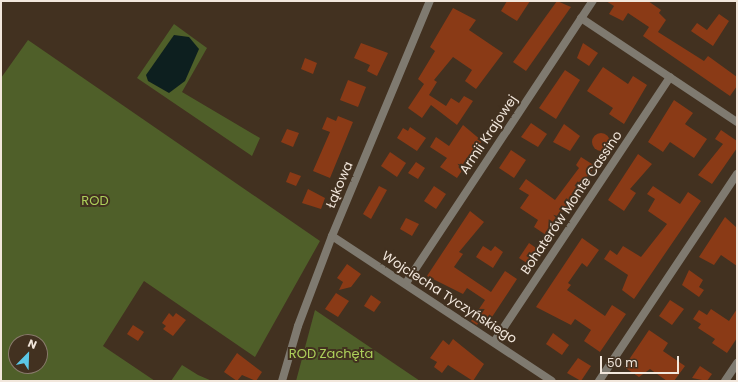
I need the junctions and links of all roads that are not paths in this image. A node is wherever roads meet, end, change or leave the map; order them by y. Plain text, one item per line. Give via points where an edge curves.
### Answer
1 (430, 1) edge
2 (593, 1) edge
3 (581, 18) junction
4 (670, 77) junction
5 (737, 122) edge
6 (737, 174) edge
7 (332, 236) junction
8 (406, 283) junction
9 (494, 342) junction
10 (737, 363) edge
11 (282, 381) edge
12 (552, 381) edge
13 (599, 381) edge
14 (725, 381) edge

1 - 7 street, Łąkowa
2 - 3 street, Armii Krajowej
3 - 4 street
3 - 8 street, Armii Krajowej
4 - 5 street
4 - 9 street, Bohaterów Monte Cassino
6 - 13 street
7 - 8 street, Wojciecha Tyczyńskiego
7 - 11 street, Łąkowa via 298,326
8 - 9 street, Wojciecha Tyczyńskiego
9 - 12 street, Wojciecha Tyczyńskiego
10 - 14 street

